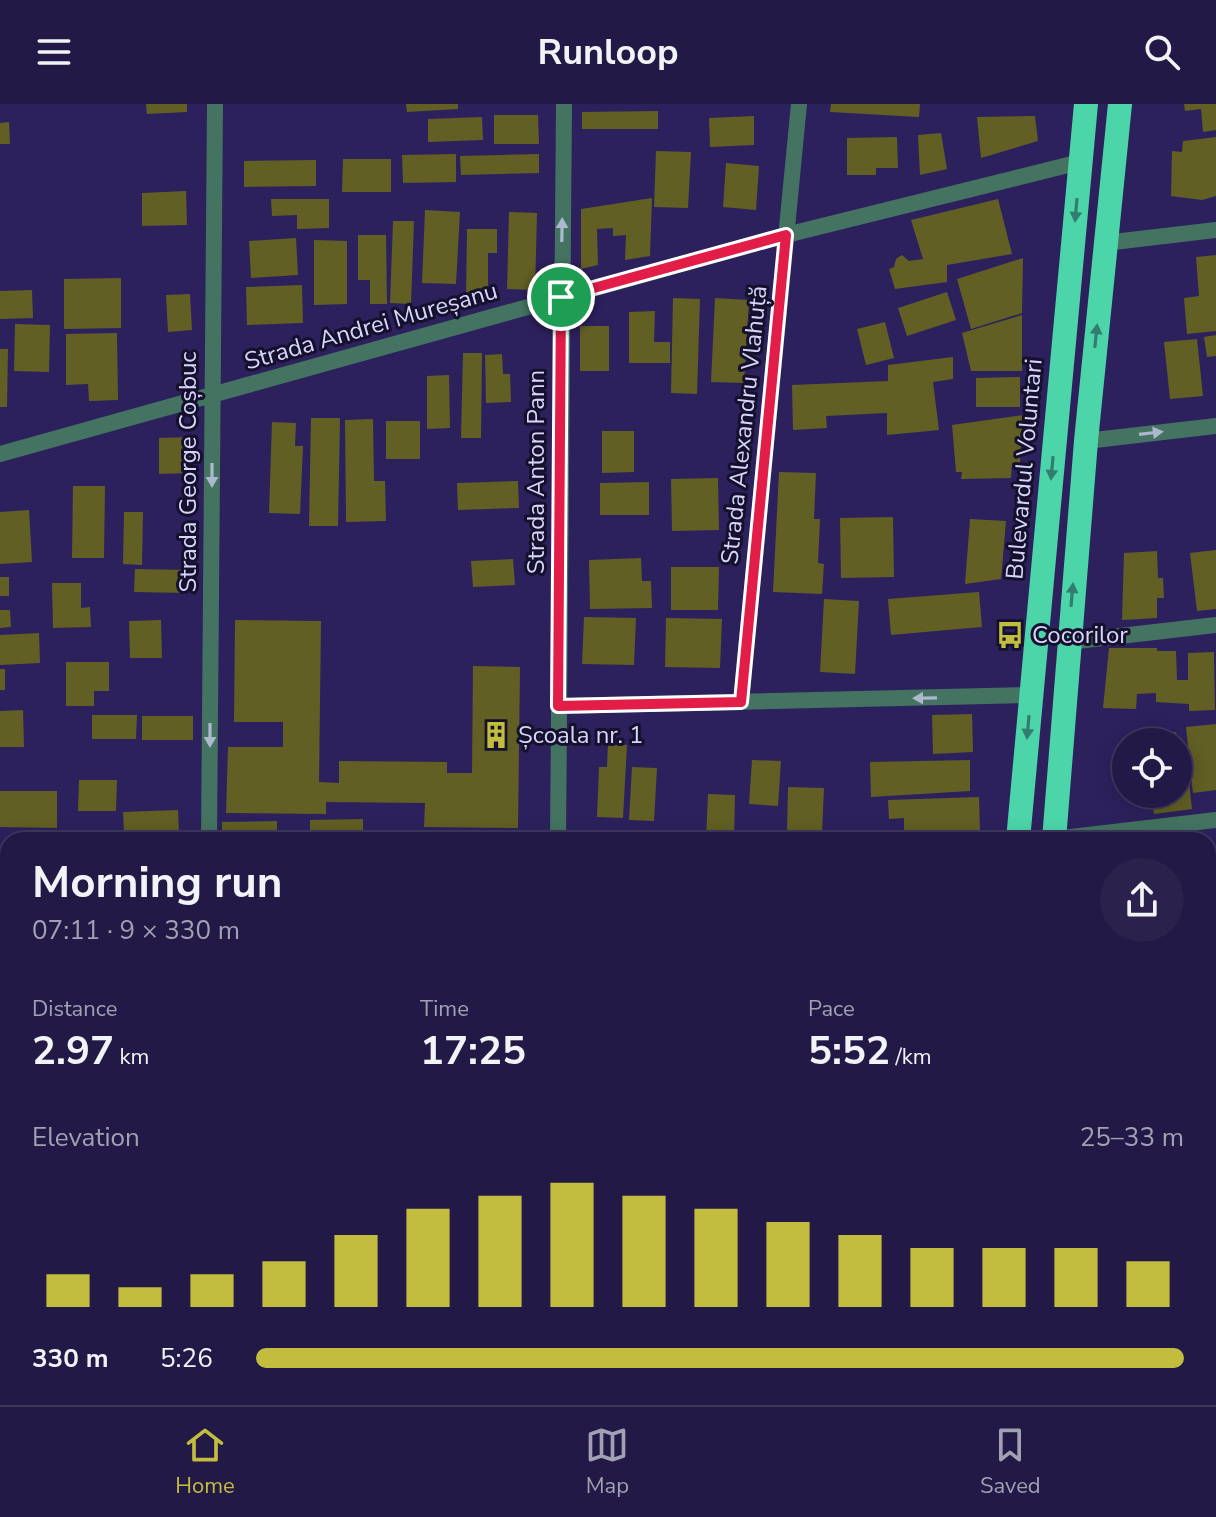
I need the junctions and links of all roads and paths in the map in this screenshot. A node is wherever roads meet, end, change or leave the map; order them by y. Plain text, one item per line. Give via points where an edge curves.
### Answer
1 (215, 104) edge
2 (564, 104) edge
3 (799, 104) edge
4 (1086, 104) edge
5 (1120, 104) edge
6 (1080, 162) junction
7 (1216, 230) edge
8 (786, 235) junction
9 (1105, 243) junction
10 (561, 297) junction
11 (213, 397) junction
12 (1216, 426) edge
13 (1086, 441) junction
14 (0, 454) edge
15 (1216, 625) edge
16 (1068, 642) junction
17 (1031, 695) junction
18 (741, 702) junction
19 (558, 706) junction
20 (1216, 820) edge
21 (209, 832) edge
22 (558, 832) edge
23 (1019, 832) edge
24 (1054, 832) edge
25 (1114, 832) edge

1 - 11 street, Strada George Coșbuc
10 -> 2 street, Strada Anton Pann
3 - 8 street, Strada Alexandru Vlahuță
4 - 6 highway, Bulevardul Voluntari
5 - 9 highway
6 - 8 street, Strada Andrei Mureșanu
6 -> 17 highway, Bulevardul Voluntari
7 - 9 street
8 - 10 street, Strada Andrei Mureșanu
8 - 18 street, Strada Alexandru Vlahuță
13 -> 9 highway
10 - 11 street, Strada Andrei Mureșanu
10 - 19 street, Strada Anton Pann
11 - 14 street, Strada Andrei Mureșanu
11 -> 21 street, Strada George Coșbuc
13 -> 12 street
16 -> 13 highway
15 - 16 street
16 - 24 highway
17 -> 18 street
17 -> 23 highway, Bulevardul Voluntari
18 - 19 street
19 - 22 street, Strada Anton Pann
20 - 25 street

